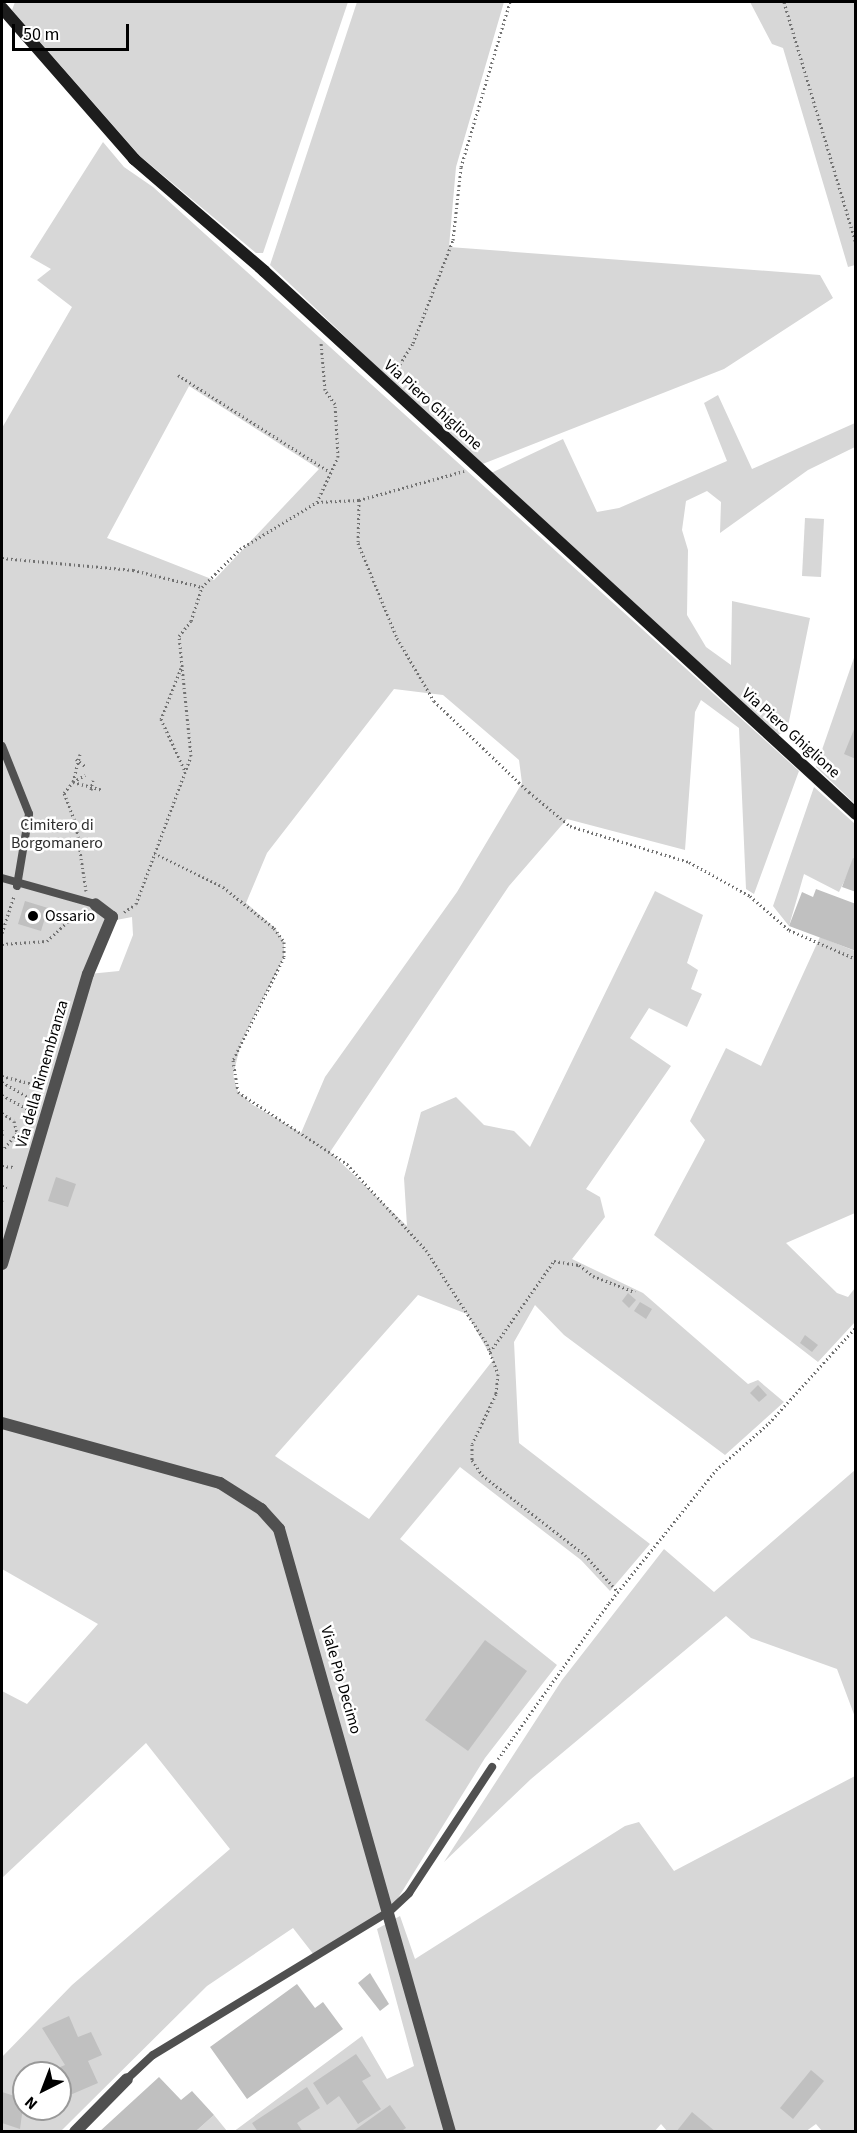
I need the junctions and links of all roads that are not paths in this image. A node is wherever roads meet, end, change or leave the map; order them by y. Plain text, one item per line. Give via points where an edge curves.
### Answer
1 (2, 8) edge
2 (2, 746) edge
3 (855, 814) edge
4 (2, 878) edge
5 (18, 884) junction
6 (90, 903) joint
7 (2, 1264) edge
8 (2, 1423) edge
9 (492, 1767) road end
10 (390, 1911) junction
11 (127, 2079) joint
12 (75, 2132) edge
13 (450, 2132) edge

1 - 3 street, Via Piero Ghiglione via 134,159
2 - 5 lane via 29,814
4 - 5 lane
5 - 6 lane
6 - 7 street, Via della Rimembranza via 110,912 111,921 88,974 57,1090
8 - 10 street, Viale Pio Decimo via 220,1483 261,1509 279,1529
9 - 10 lane via 409,1893
10 - 11 lane via 153,2055
10 - 13 street, Viale Pio Decimo
11 - 12 street

